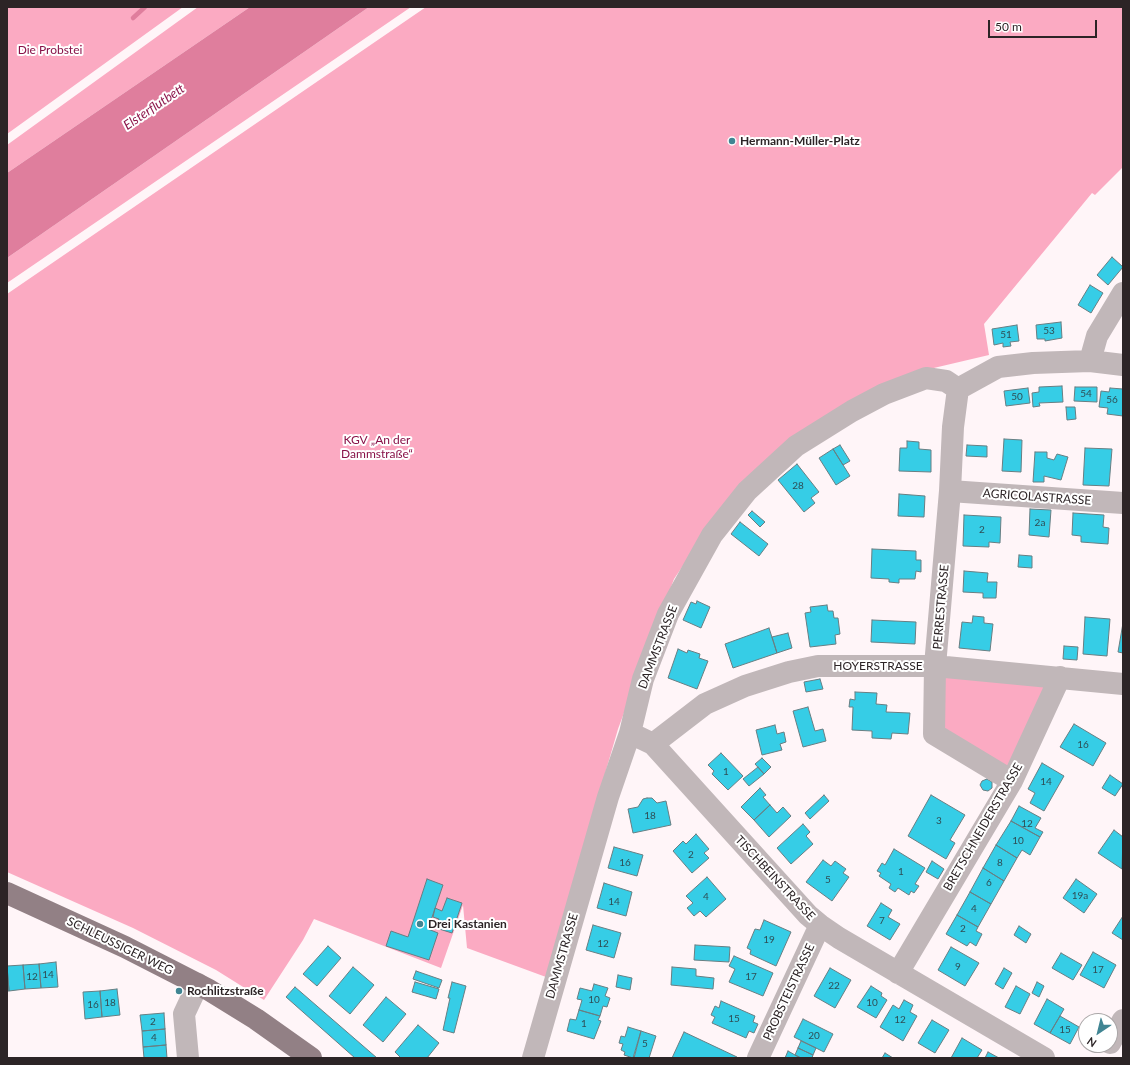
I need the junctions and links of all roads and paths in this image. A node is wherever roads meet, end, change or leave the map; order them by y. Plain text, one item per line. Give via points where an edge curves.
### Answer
1 (1123, 293) edge
2 (1090, 361) junction
3 (1123, 365) edge
4 (958, 389) junction
5 (950, 491) junction
6 (1123, 503) edge
7 (935, 666) junction
8 (1060, 677) junction
9 (1123, 684) edge
10 (630, 733) junction
11 (652, 744) junction
12 (1012, 780) junction
13 (7, 893) edge
14 (820, 925) junction
15 (898, 973) junction
16 (198, 984) junction
17 (537, 1057) edge
18 (188, 1058) edge
19 (311, 1058) edge
20 (758, 1058) edge
21 (1044, 1058) edge

1 - 2 street via 1097,336
2 - 3 street
2 - 4 street via 998,367
4 - 5 street, PERRESTRASSE via 953,427
4 - 10 street, DAMMSTRASSE via 946,381 926,378 884,394 796,446 747,491 712,535 668,614 643,679
5 - 6 street, AGRICOLASTRASSE
5 - 7 street, PERRESTRASSE
7 - 8 street, HOYERSTRASSE
7 - 11 street, HOYERSTRASSE via 818,666 789,672 745,686 705,704
7 - 12 street, PERRESTRASSE via 934,734
8 - 9 street, HOYERSTRASSE
8 - 12 street, BRETSCHNEIDERSTRASSE
10 - 11 street, TISCHBEINSTRASSE
10 - 17 street, DAMMSTRASSE via 608,797
11 - 14 street, TISCHBEINSTRASSE
12 - 15 street, BRETSCHNEIDERSTRASSE
13 - 16 main road, SCHLEUSSIGER WEG via 125,947
14 - 15 street, TISCHBEINSTRASSE
14 - 20 street, PROBSTEISTRASSE
15 - 21 street, TISCHBEINSTRASSE
16 - 18 street via 184,1014
16 - 19 main road, SCHLEUSSIGER WEG via 256,1019

